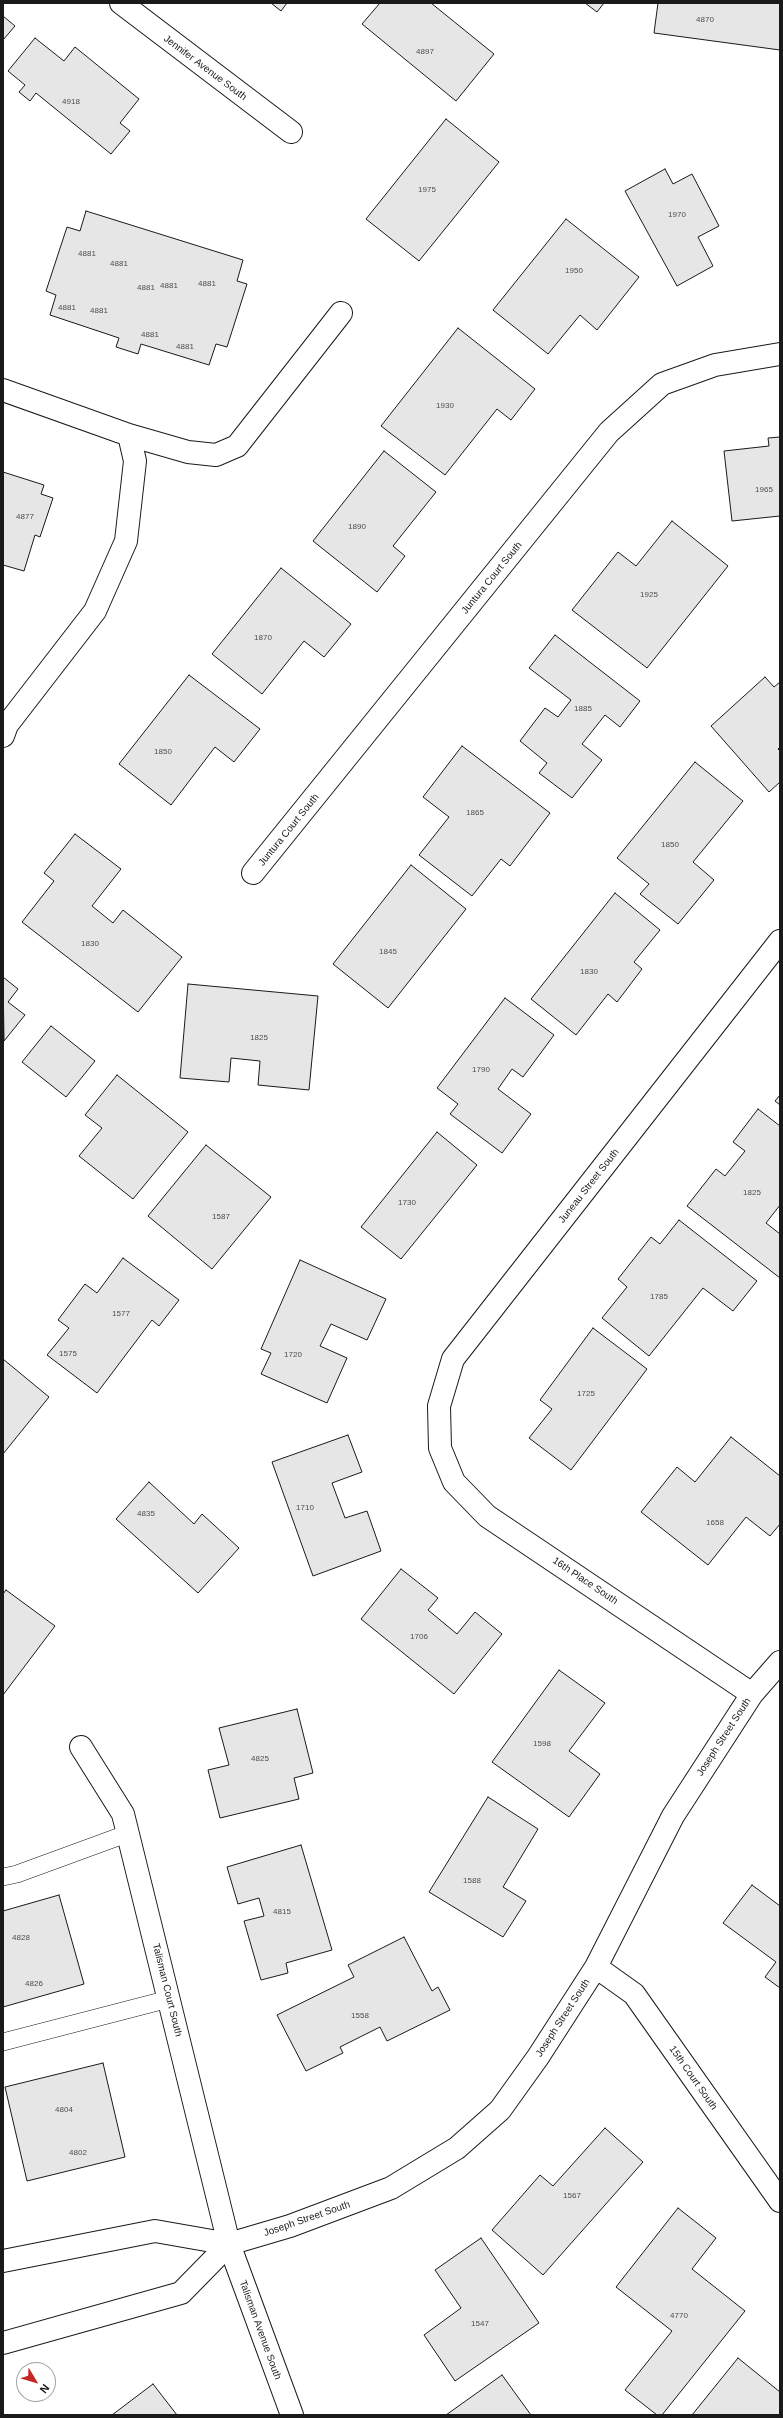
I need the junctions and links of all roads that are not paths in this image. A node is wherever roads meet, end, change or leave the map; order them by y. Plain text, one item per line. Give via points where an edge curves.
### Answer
1 (121, 3) edge
2 (291, 132) dead end
3 (341, 313) dead end
4 (780, 354) edge
5 (3, 390) edge
6 (130, 435) junction
7 (3, 736) edge
8 (253, 874) dead end
9 (780, 941) edge
10 (440, 1448) joint
11 (780, 1662) edge
12 (752, 1694) junction
13 (81, 1747) dead end
14 (129, 1833) junction
15 (3, 1877) edge
16 (596, 1967) junction
17 (169, 1999) junction
18 (3, 2042) edge
19 (780, 2201) edge
20 (228, 2244) junction
21 (3, 2261) edge
22 (3, 2343) edge
23 (292, 2415) edge

1 - 2 street, Jennifer Avenue South
3 - 6 street via 237,446 216,454 188,452
4 - 8 street, Juntura Court South via 716,365 662,384 609,432
5 - 6 street
6 - 7 street via 135,462 126,541 95,611 8,725
9 - 10 street, Juneau Street South via 453,1359 439,1406
10 - 12 street, 16th Place South via 454,1482 487,1516
11 - 12 street, Joseph Street South
12 - 16 street, Joseph Street South via 673,1816
13 - 14 street, Talisman Court South via 123,1814
14 - 15 lane
14 - 17 street, Talisman Court South
16 - 19 street, 15th Court South via 634,1994
16 - 20 street, Joseph Street South via 538,2057 500,2110 457,2148 391,2188 290,2226
17 - 18 lane
17 - 20 street, Talisman Court South
20 - 21 street, Joseph Street South via 155,2231
20 - 22 street via 181,2293
20 - 23 street, Talisman Avenue South

